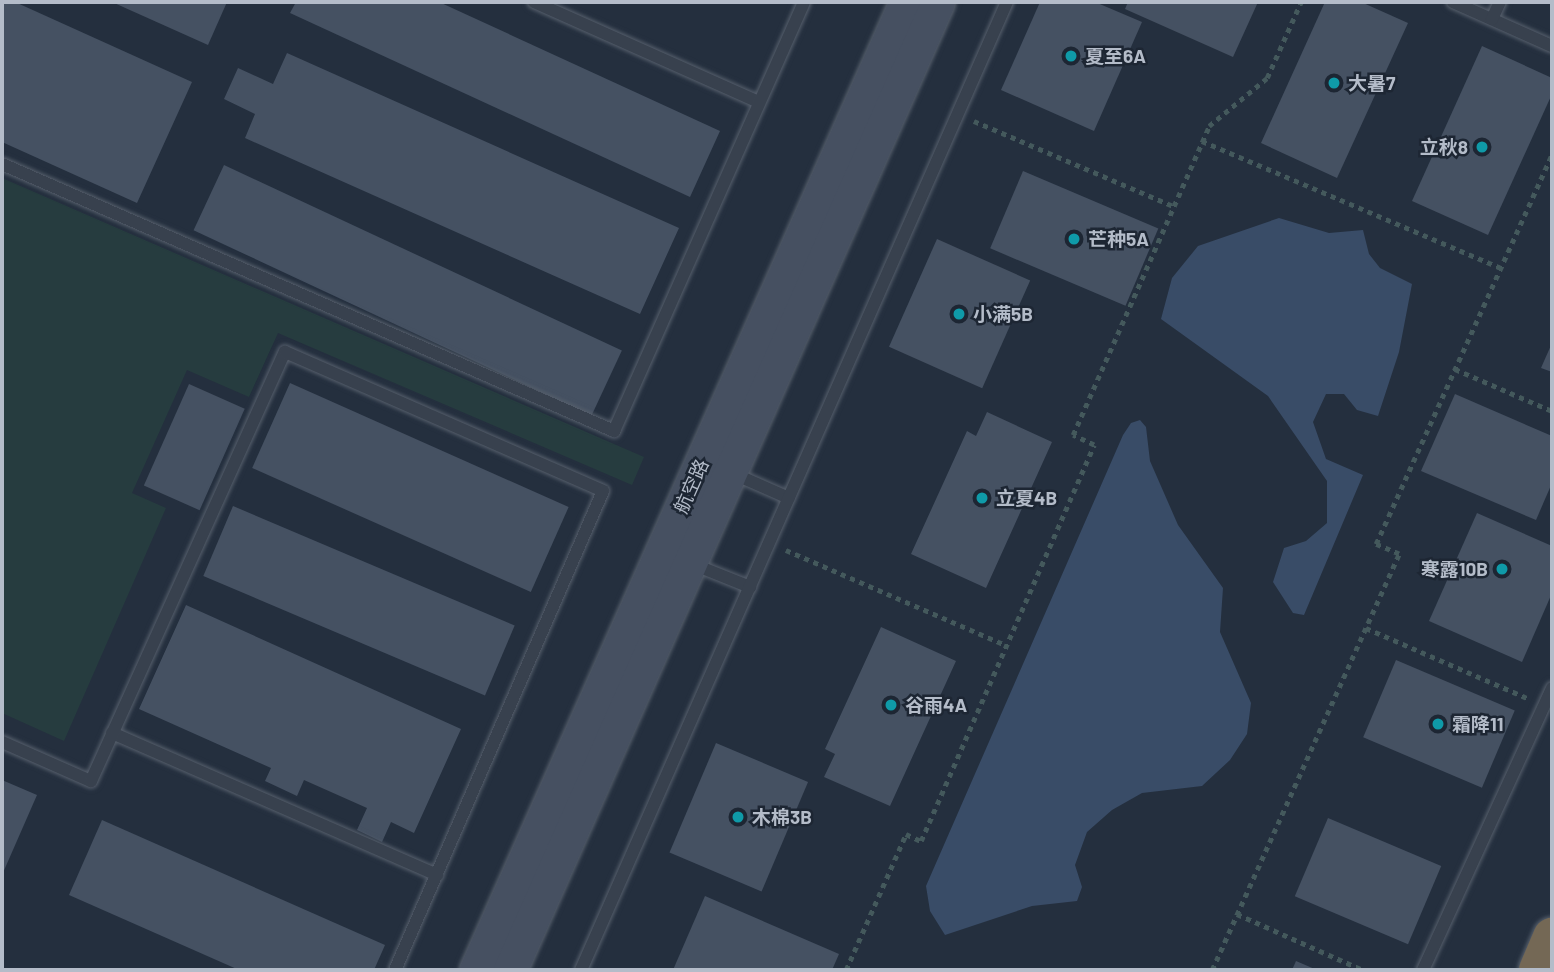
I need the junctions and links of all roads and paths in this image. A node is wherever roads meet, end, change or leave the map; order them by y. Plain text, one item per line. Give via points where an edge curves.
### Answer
1 (534, 2) edge
2 (804, 2) edge
3 (906, 2) edge
4 (938, 2) edge
5 (1007, 2) edge
6 (1301, 2) edge
7 (1453, 2) edge
8 (1500, 2) edge
9 (1492, 19) junction
10 (1552, 46) edge
11 (759, 102) junction
12 (958, 114) junction
13 (1202, 141) junction
14 (1552, 154) edge
15 (2, 164) edge
16 (1173, 206) junction
17 (1501, 268) junction
18 (1455, 369) junction
19 (1552, 411) edge
20 (730, 473) junction
21 (789, 498) junction
22 (769, 542) junction
23 (690, 563) junction
24 (750, 587) junction
25 (1366, 628) junction
26 (1006, 645) junction
27 (1552, 688) edge
28 (1544, 706) junction
29 (113, 733) junction
30 (2, 742) edge
31 (438, 875) junction
32 (1237, 914) junction
33 (1552, 937) edge
34 (396, 970) edge
35 (476, 970) edge
36 (510, 970) edge
37 (581, 970) edge
38 (846, 970) edge
39 (1212, 970) edge
40 (1363, 970) edge
41 (1423, 970) edge
42 (1538, 970) edge

1 - 11 lane
2 - 11 lane
3 - 35 street, 航空路
4 - 20 street, 航空路
5 - 12 lane
6 - 13 path via 1267,78 1209,126
7 - 9 lane
8 - 9 lane
9 - 10 lane
11 - 15 lane via 614,431
12 - 16 path
12 - 21 lane
13 - 16 path
13 - 17 path
14 - 17 path
16 - 26 path via 1073,435 1094,445
17 - 18 path
18 - 19 path
18 - 25 path via 1376,544 1399,554
20 - 21 lane
20 - 23 street, 航空路
21 - 22 lane
22 - 24 lane
22 - 26 path
23 - 24 lane
23 - 36 street, 航空路
24 - 37 lane
25 - 28 path
25 - 32 path
26 - 38 path via 920,841 906,834
27 - 28 lane
28 - 41 lane
29 - 30 lane via 91,781
29 - 31 lane
29 - 31 lane via 285,352 603,491
31 - 34 lane
32 - 39 path
32 - 40 path
33 - 42 highway

